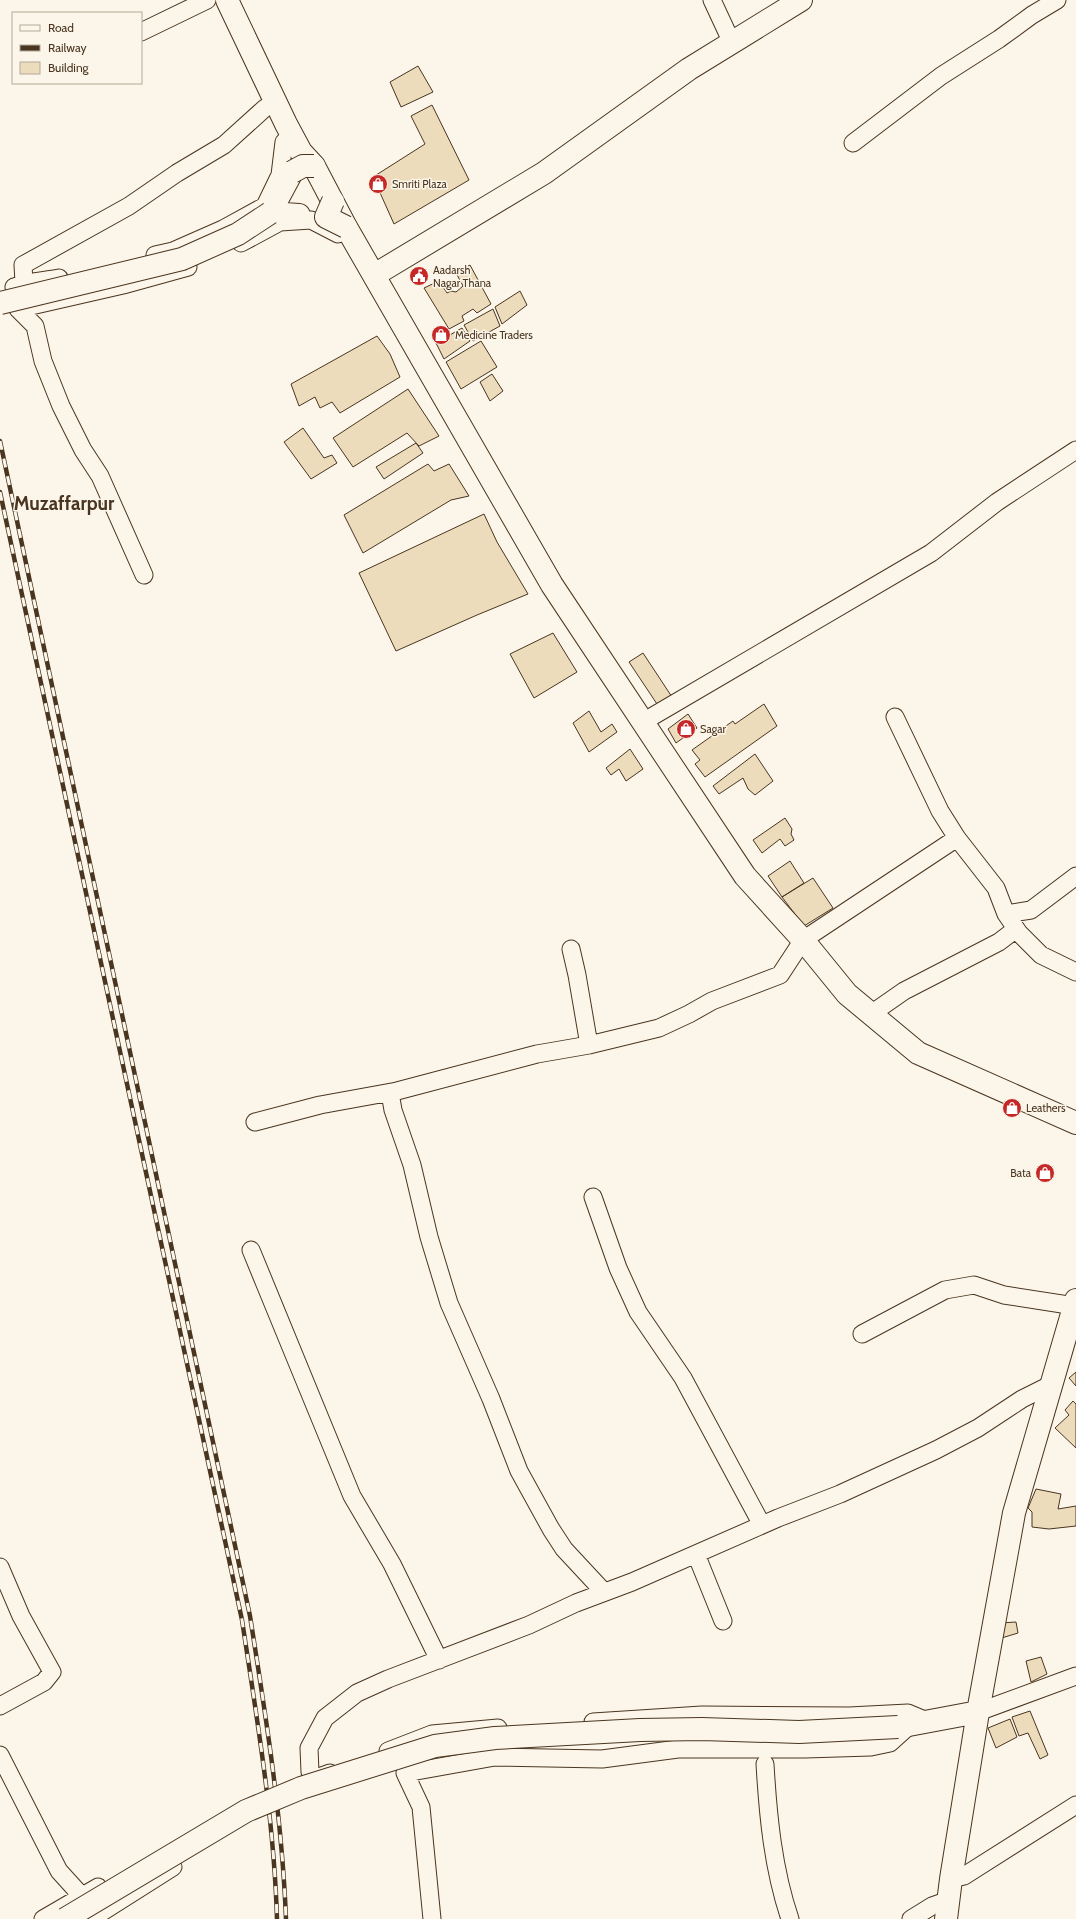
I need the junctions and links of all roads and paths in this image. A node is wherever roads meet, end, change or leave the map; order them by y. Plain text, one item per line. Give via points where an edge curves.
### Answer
1 (207, 0) edge
2 (216, 0) edge
3 (227, 0) edge
4 (240, 0) edge
5 (712, 0) edge
6 (801, 0) edge
7 (1047, 3) edge
8 (142, 32) edge
9 (732, 43) junction
10 (266, 108) junction
11 (853, 143) dead end
12 (300, 153) junction
13 (288, 179) junction
14 (330, 209) junction
15 (270, 213) junction
16 (300, 215) junction
17 (343, 232) junction
18 (381, 271) junction
19 (24, 283) junction
20 (9, 306) edge
21 (1076, 450) edge
22 (144, 574) dead end
23 (653, 716) junction
24 (895, 717) dead end
25 (701, 810) junction
26 (957, 838) junction
27 (1076, 876) edge
28 (1006, 914) junction
29 (1016, 928) junction
30 (803, 940) junction
31 (571, 949) dead end
32 (1076, 972) edge
33 (871, 1014) junction
34 (589, 1045) junction
35 (390, 1093) junction
36 (255, 1122) dead end
37 (1076, 1123) edge
38 (593, 1197) dead end
39 (251, 1250) dead end
40 (1075, 1303) edge
41 (862, 1334) dead end
42 (1052, 1384) junction
43 (762, 1525) junction
44 (696, 1554) junction
45 (0, 1567) edge
46 (604, 1592) junction
47 (723, 1621) dead end
48 (438, 1660) junction
49 (1076, 1676) edge
50 (0, 1706) edge
51 (978, 1712) junction
52 (912, 1724) junction
53 (0, 1755) edge
54 (765, 1764) dead end
55 (1076, 1805) edge
56 (951, 1879) junction
57 (82, 1896) junction
58 (948, 1910) edge
59 (94, 1917) edge
60 (43, 1919) edge
61 (65, 1919) edge
62 (432, 1919) edge
63 (790, 1919) edge
64 (911, 1919) edge

1 - 8 street
2 - 10 main road via 243,67
3 - 12 main road
4 - 18 main road via 278,86
5 - 9 street
6 - 9 main road
7 - 11 street via 941,76
9 - 18 main road via 689,69 544,173
10 - 12 main road
10 - 19 street via 224,145 129,206 23,265
12 - 13 main road, bridge via 303,166
12 - 14 main road
12 - 17 main road
12 - 19 street via 280,175 265,206 223,229 173,251 38,283
13 - 15 main road
13 - 16 main road via 285,199
14 - 16 main road via 314,218
14 - 17 main road, bridge
15 - 16 main road
15 - 20 main road, bridge via 238,234 182,259
17 - 20 street via 311,220 280,222 221,254 180,270 64,300
17 - 25 main road via 552,585
18 - 23 main road via 563,585
19 - 20 street via 14,287
20 - 22 street via 35,326 43,361 61,406 83,450 100,476
21 - 23 street via 997,502 932,553
23 - 25 main road via 701,793
24 - 26 street via 940,811
25 - 30 main road via 745,876
26 - 28 street via 996,888
26 - 30 street
27 - 28 street via 1031,910
28 - 29 street
29 - 32 street via 1041,955
29 - 33 street via 999,942 904,991
30 - 33 main road via 847,994
30 - 34 street via 780,975 712,1001 659,1028
31 - 34 street
33 - 37 main road via 918,1053
34 - 35 street via 537,1054
35 - 36 street via 320,1105
35 - 46 street via 449,1303 520,1471 564,1549
38 - 43 street via 618,1268 638,1312 683,1378
39 - 48 street via 352,1496 392,1564
40 - 41 street via 1004,1295 974,1284 945,1290
40 - 42 main road
42 - 43 street via 936,1450 840,1494
42 - 51 main road via 1014,1513
43 - 44 street
44 - 46 street
44 - 47 street
45 - 50 street via 21,1616 52,1672 44,1682
46 - 48 street via 529,1625
48 - 52 street via 357,1693 325,1718 309,1748 310,1772 313,1777 319,1778 442,1732 702,1715 849,1716 908,1713
49 - 51 street
51 - 52 main road
51 - 56 main road
52 - 61 main road, bridge via 799,1732 702,1729 632,1731 495,1738 435,1746 301,1788 246,1811
52 - 62 street via 890,1743 871,1747 806,1750 678,1749 602,1759 495,1757 405,1773 421,1807
53 - 57 street via 59,1872
54 - 63 street via 768,1822 783,1898
55 - 56 street via 964,1876
56 - 58 main road
57 - 59 street
57 - 59 street via 208,1822 235,1810 242,1825
57 - 60 street
58 - 64 street via 932,1906

